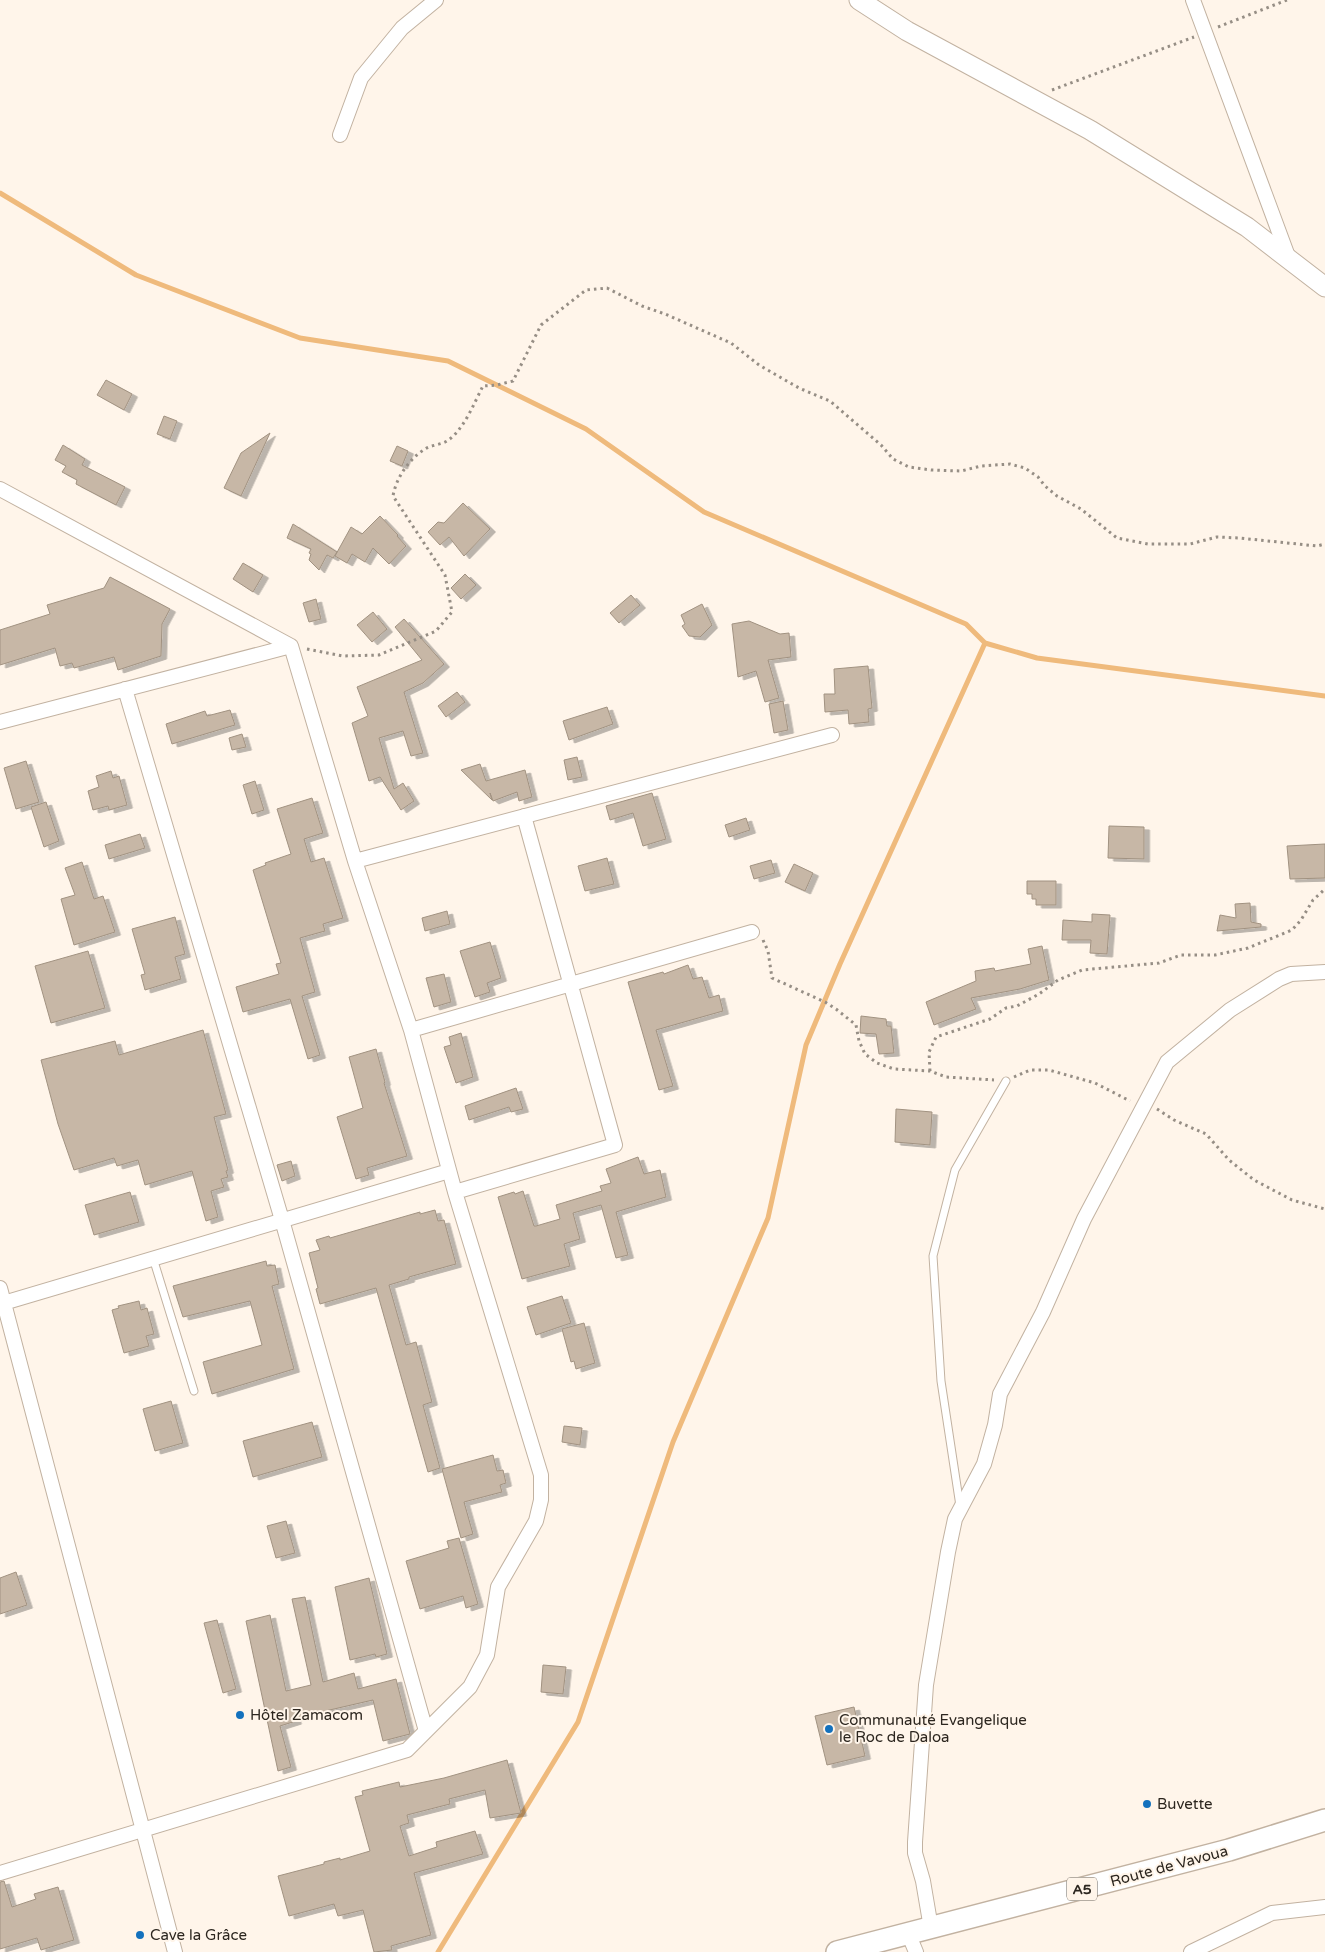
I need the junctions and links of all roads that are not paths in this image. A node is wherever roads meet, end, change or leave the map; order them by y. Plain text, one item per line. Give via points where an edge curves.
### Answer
1 (436, 0) edge
2 (859, 0) edge
3 (1192, 0) edge
4 (340, 134) dead end
5 (1289, 260) junction
6 (1325, 287) edge
7 (0, 489) edge
8 (291, 646) junction
9 (125, 689) junction
10 (0, 722) edge
11 (832, 735) dead end
12 (524, 816) junction
13 (354, 860) junction
14 (752, 932) road end
15 (1325, 972) edge
16 (570, 986) junction
17 (411, 1030) junction
18 (1006, 1081) road end
19 (449, 1171) junction
20 (455, 1192) junction
21 (282, 1220) junction
22 (153, 1258) junction
23 (0, 1288) edge
24 (2, 1304) edge
25 (194, 1390) dead end
26 (961, 1509) junction
27 (426, 1731) junction
28 (1325, 1820) edge
29 (143, 1829) junction
30 (0, 1872) edge
31 (1325, 1907) edge
32 (931, 1928) junction
33 (912, 1942) edge
34 (175, 1952) edge
35 (838, 1952) edge
36 (1191, 1952) edge

1 - 4 street via 402,28 361,78
2 - 5 street via 907,31 1090,130 1247,227
3 - 5 street
5 - 6 street
7 - 8 street
8 - 9 street
8 - 13 street
9 - 10 street
9 - 21 street
11 - 12 street
12 - 13 street
12 - 16 street
13 - 17 street
14 - 16 street
15 - 26 street via 1291,974 1279,979 1230,1010 1167,1062 1084,1219 1043,1312 1000,1394 984,1464
16 - 17 street
16 - 20 street via 615,1145
17 - 19 street
18 - 26 lane via 955,1170 933,1256 940,1381
19 - 20 street
19 - 21 street
20 - 27 street via 541,1475 541,1500 536,1521 498,1587 487,1654 470,1687
21 - 22 street
21 - 27 street
22 - 24 street
22 - 25 lane
23 - 24 street
24 - 29 street
26 - 32 street via 948,1552 921,1736 915,1842
27 - 29 street via 407,1750
28 - 32 main road, Route de Vavoua / A5 via 1229,1850
29 - 30 street
29 - 34 street
31 - 36 street via 1272,1913
32 - 33 main road, Route de Vavoua / A5
33 - 35 main road, Route de Vavoua / A5

